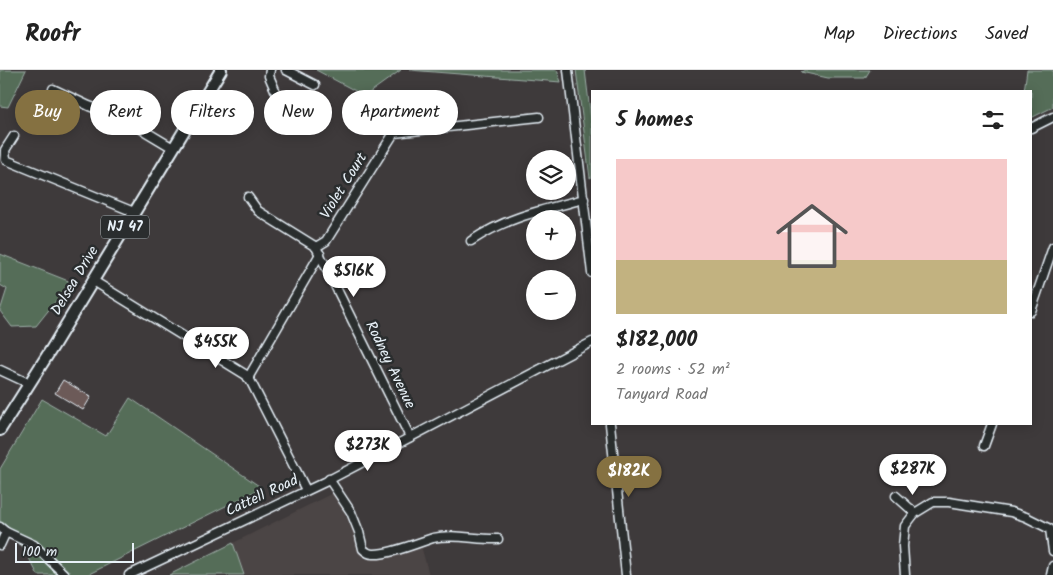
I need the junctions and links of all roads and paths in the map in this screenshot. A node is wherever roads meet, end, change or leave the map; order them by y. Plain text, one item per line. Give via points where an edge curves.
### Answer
1 (222, 70) edge
2 (270, 70) edge
3 (286, 70) edge
4 (568, 70) edge
5 (315, 84) dead end
6 (53, 89) dead end
7 (275, 90) edge
8 (539, 117) dead end
9 (1053, 117) edge
10 (1032, 128) edge
11 (14, 136) dead end
12 (173, 148) junction
13 (248, 197) dead end
14 (584, 199) junction
15 (134, 212) junction
16 (471, 241) dead end
17 (1053, 248) edge
18 (318, 250) junction
19 (591, 264) edge
20 (92, 280) junction
21 (1032, 308) edge
22 (591, 343) edge
23 (0, 370) edge
24 (248, 378) junction
25 (28, 383) junction
26 (610, 425) edge
27 (992, 425) edge
28 (0, 430) edge
29 (410, 437) junction
30 (984, 446) dead end
31 (330, 479) junction
32 (306, 490) junction
33 (896, 496) dead end
34 (915, 513) junction
35 (3, 530) edge
36 (498, 539) dead end
37 (0, 545) edge
38 (1053, 551) edge
39 (1053, 566) edge
40 (65, 575) edge
41 (129, 575) edge
42 (626, 575) edge
43 (905, 575) edge
44 (1051, 575) edge

1 - 12 main road, Delsea Drive / NJ 47
2 - 7 street
3 - 5 street
4 - 14 street
6 - 12 street via 128,121
8 - 18 street, Violet Court via 394,133
9 - 10 street
11 - 15 street via 5,150 6,160
12 - 15 main road, Delsea Drive / NJ 47
13 - 18 street via 258,211
14 - 16 street via 521,216
14 - 19 street
15 - 20 main road, Delsea Drive / NJ 47
17 - 21 street
18 - 24 street
18 - 29 street, Rodney Avenue
20 - 24 street
20 - 25 main road, Delsea Drive / NJ 47
22 - 29 street, Cattell Road
23 - 25 street
24 - 32 street
25 - 28 main road, Delsea Drive / NJ 47
26 - 42 street
27 - 30 street
29 - 31 street, Cattell Road
31 - 32 street, Cattell Road
31 - 36 street via 351,512 363,550 368,553 385,552 448,536
32 - 41 street, Cattell Road
33 - 34 street
34 - 38 street via 933,502 1011,512 1050,529
34 - 43 street via 905,526
35 - 37 street
35 - 40 street via 34,546
39 - 44 street

